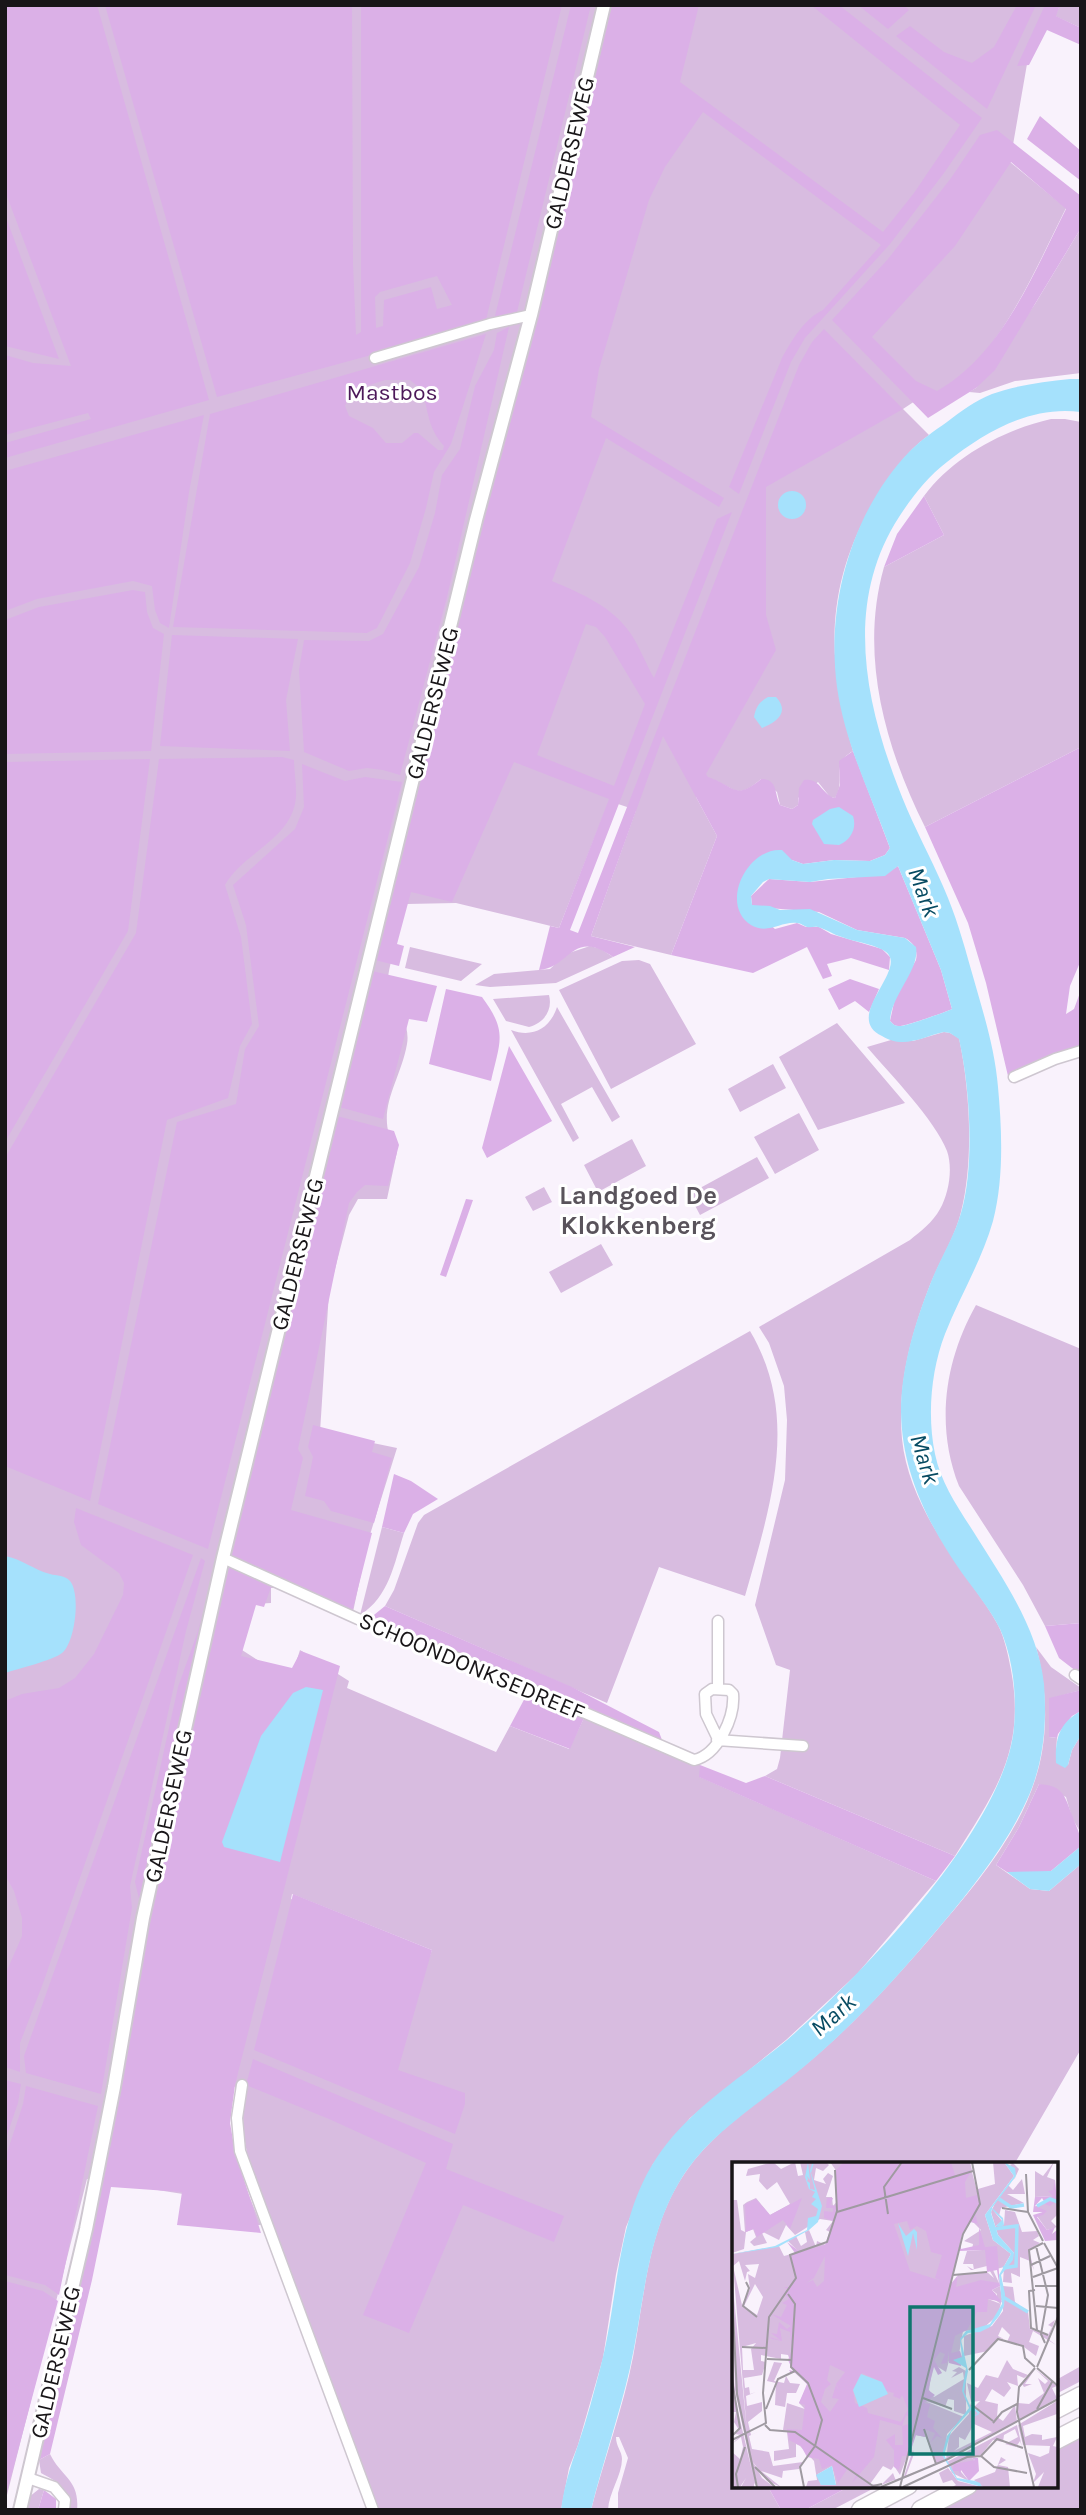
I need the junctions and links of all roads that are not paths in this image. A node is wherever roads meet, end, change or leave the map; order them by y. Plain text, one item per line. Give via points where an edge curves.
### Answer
1 (604, 5) edge
2 (530, 315) junction
3 (375, 358) dead end
4 (1081, 1051) edge
5 (1014, 1077) dead end
6 (223, 1558) junction
7 (718, 1621) dead end
8 (718, 1689) junction
9 (718, 1739) junction
10 (803, 1746) dead end
11 (242, 2085) dead end
12 (1081, 2396) edge
13 (1058, 2408) edge
14 (1081, 2427) edge
15 (1058, 2439) edge
16 (28, 2478) junction
17 (904, 2487) edge
18 (964, 2487) edge
19 (20, 2510) edge
20 (64, 2510) edge
21 (373, 2510) edge
22 (861, 2510) edge
23 (921, 2510) edge

1 - 2 street, GALDERSEWEG
2 - 3 street
2 - 6 street, GALDERSEWEG
4 - 5 street
6 - 9 street, SCHOONDONKSEDREEF via 694,1760 705,1756
6 - 16 street, GALDERSEWEG via 143,1917 86,2229
7 - 8 street
8 - 9 street via 708,1690 704,1701
8 - 9 street, SCHOONDONKSEDREEF via 732,1691 734,1698
9 - 10 street
11 - 21 street via 237,2118 240,2151
12 - 13 highway
14 - 15 highway
16 - 19 street, GALDERSEWEG
16 - 20 street via 54,2487 65,2500
17 - 22 highway
18 - 23 highway

